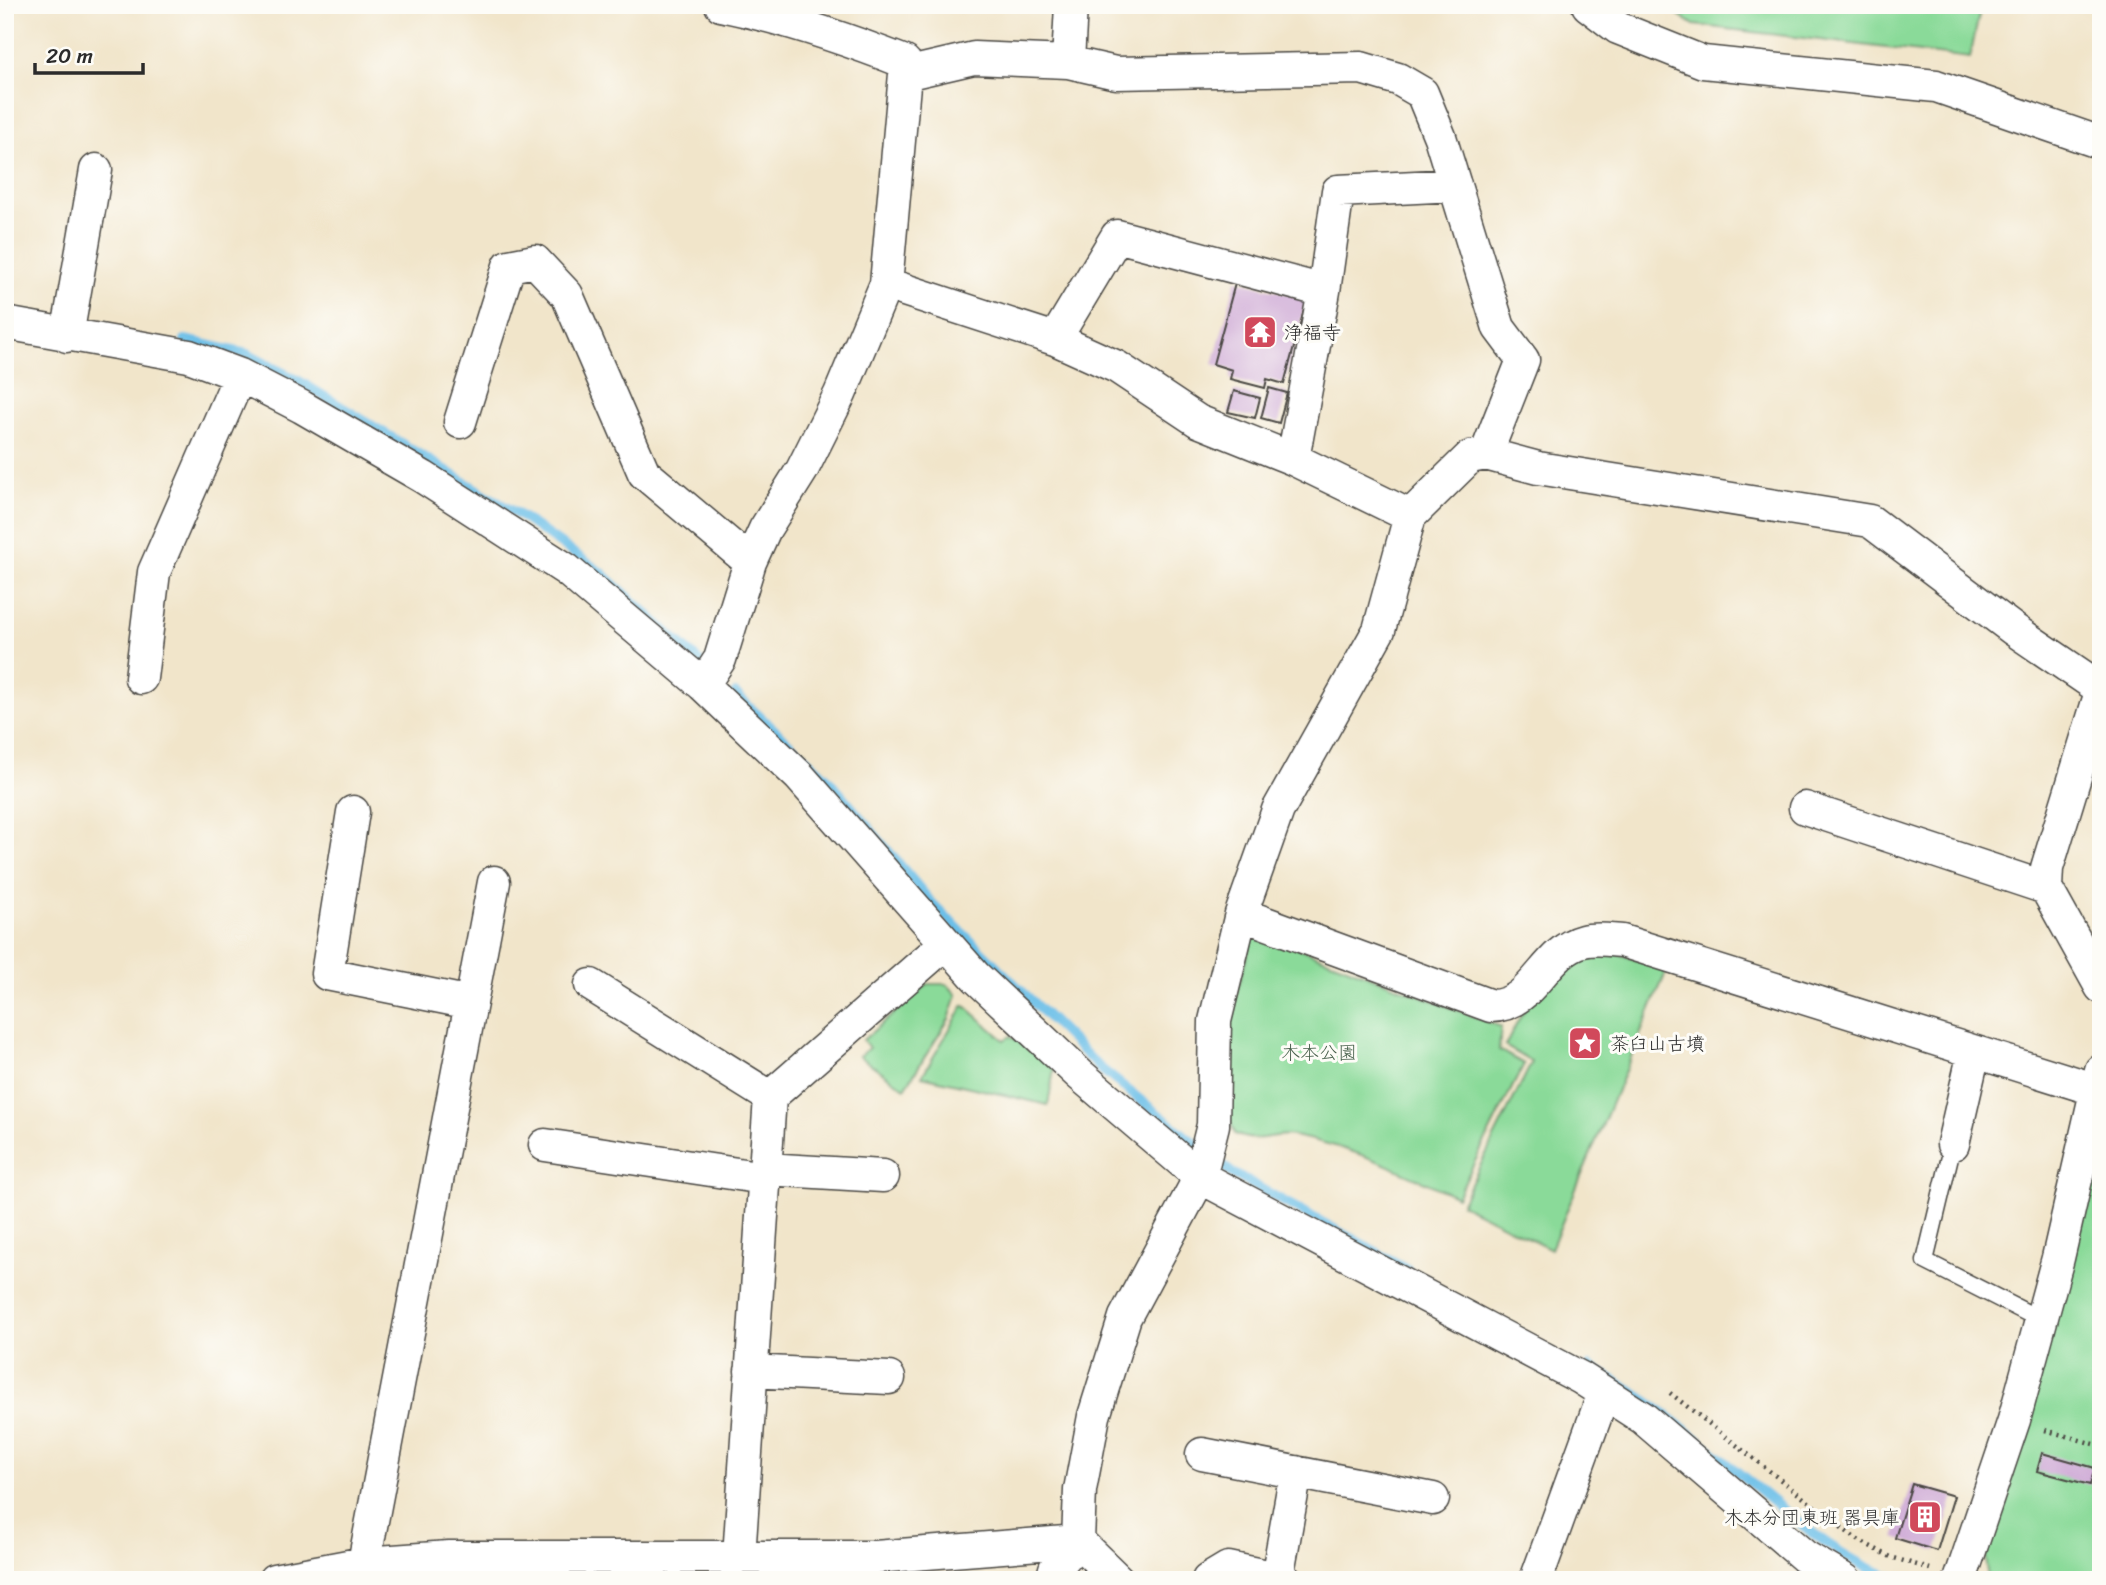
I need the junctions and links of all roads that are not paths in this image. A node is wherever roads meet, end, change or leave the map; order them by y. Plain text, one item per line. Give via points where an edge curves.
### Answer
1 (721, 5) edge
2 (1071, 5) edge
3 (1588, 5) edge
4 (1068, 62) junction
5 (905, 74) junction
6 (2101, 143) edge
7 (96, 170) dead end
8 (1455, 185) junction
9 (886, 284) junction
10 (1324, 291) junction
11 (69, 322) junction
12 (5, 323) edge
13 (1055, 339) junction
14 (240, 375) junction
15 (460, 422) dead end
16 (1486, 454) junction
17 (1293, 459) junction
18 (1410, 516) junction
19 (750, 562) junction
20 (141, 678) dead end
21 (702, 685) junction
22 (2101, 690) edge
23 (1805, 808) dead end
24 (353, 812) dead end
25 (494, 881) dead end
26 (2046, 888) junction
27 (1241, 914) junction
28 (945, 944) junction
29 (591, 985) dead end
30 (2101, 987) edge
31 (471, 1003) junction
32 (1974, 1052) junction
33 (2099, 1079) edge
34 (770, 1097) junction
35 (1953, 1144) joint
36 (545, 1145) dead end
37 (764, 1173) junction
38 (883, 1176) dead end
39 (1199, 1177) junction
40 (2041, 1320) junction
41 (751, 1371) junction
42 (889, 1378) dead end
43 (1604, 1393) junction
44 (1202, 1454) dead end
45 (1296, 1472) junction
46 (1433, 1499) dead end
47 (1078, 1541) junction
48 (739, 1558) junction
49 (364, 1563) junction
50 (871, 1569) edge
51 (404, 1570) edge
52 (1963, 1570) edge
53 (1282, 1579) edge
54 (274, 1580) edge
55 (1052, 1580) edge
56 (1118, 1580) edge
57 (1208, 1580) edge
58 (1536, 1580) edge
59 (1845, 1580) edge

1 - 5 street via 768,14 843,38 905,62
2 - 4 street
3 - 6 street via 1618,28 1703,62 1936,86
4 - 5 street via 974,58
4 - 8 street via 1116,72 1361,68 1398,79 1422,93
5 - 9 street
7 - 11 street
8 - 10 street via 1338,191
8 - 16 street via 1499,328 1523,360
9 - 13 street
9 - 19 street via 840,394
10 - 13 street via 1117,236
10 - 17 street
11 - 12 street
11 - 14 street
13 - 17 street via 1117,367 1198,421
14 - 20 street via 154,572
14 - 21 street via 423,477 567,570
15 - 19 street via 509,266 535,261 567,295 644,473
16 - 18 street via 1470,457
16 - 22 street via 1551,470 1870,521
17 - 18 street
18 - 27 street via 1379,630 1278,810
19 - 21 street via 720,659
21 - 28 street via 799,776
22 - 26 street via 2047,868
23 - 26 street
24 - 31 street via 327,974
25 - 31 street
26 - 30 street
27 - 32 street via 1491,1006 1518,1000 1570,946 1611,940
27 - 39 street via 1215,1021 1213,1125
28 - 34 street
28 - 39 street via 1079,1074
29 - 34 street
31 - 49 street
32 - 33 street
32 - 35 street
33 - 40 street
34 - 37 street
35 - 40 lane via 1925,1261
36 - 37 street
37 - 38 street
37 - 41 street
39 - 43 street
39 - 47 street via 1125,1317 1094,1416 1080,1490
40 - 52 street via 2014,1420
41 - 42 street
41 - 48 street
43 - 58 street
43 - 59 street via 1643,1418 1804,1556
44 - 45 street
45 - 46 street
45 - 53 street
47 - 50 street
47 - 55 street via 1055,1569
47 - 56 street
48 - 50 street
48 - 51 street via 449,1557
49 - 51 street
49 - 54 street
53 - 57 street via 1228,1568

